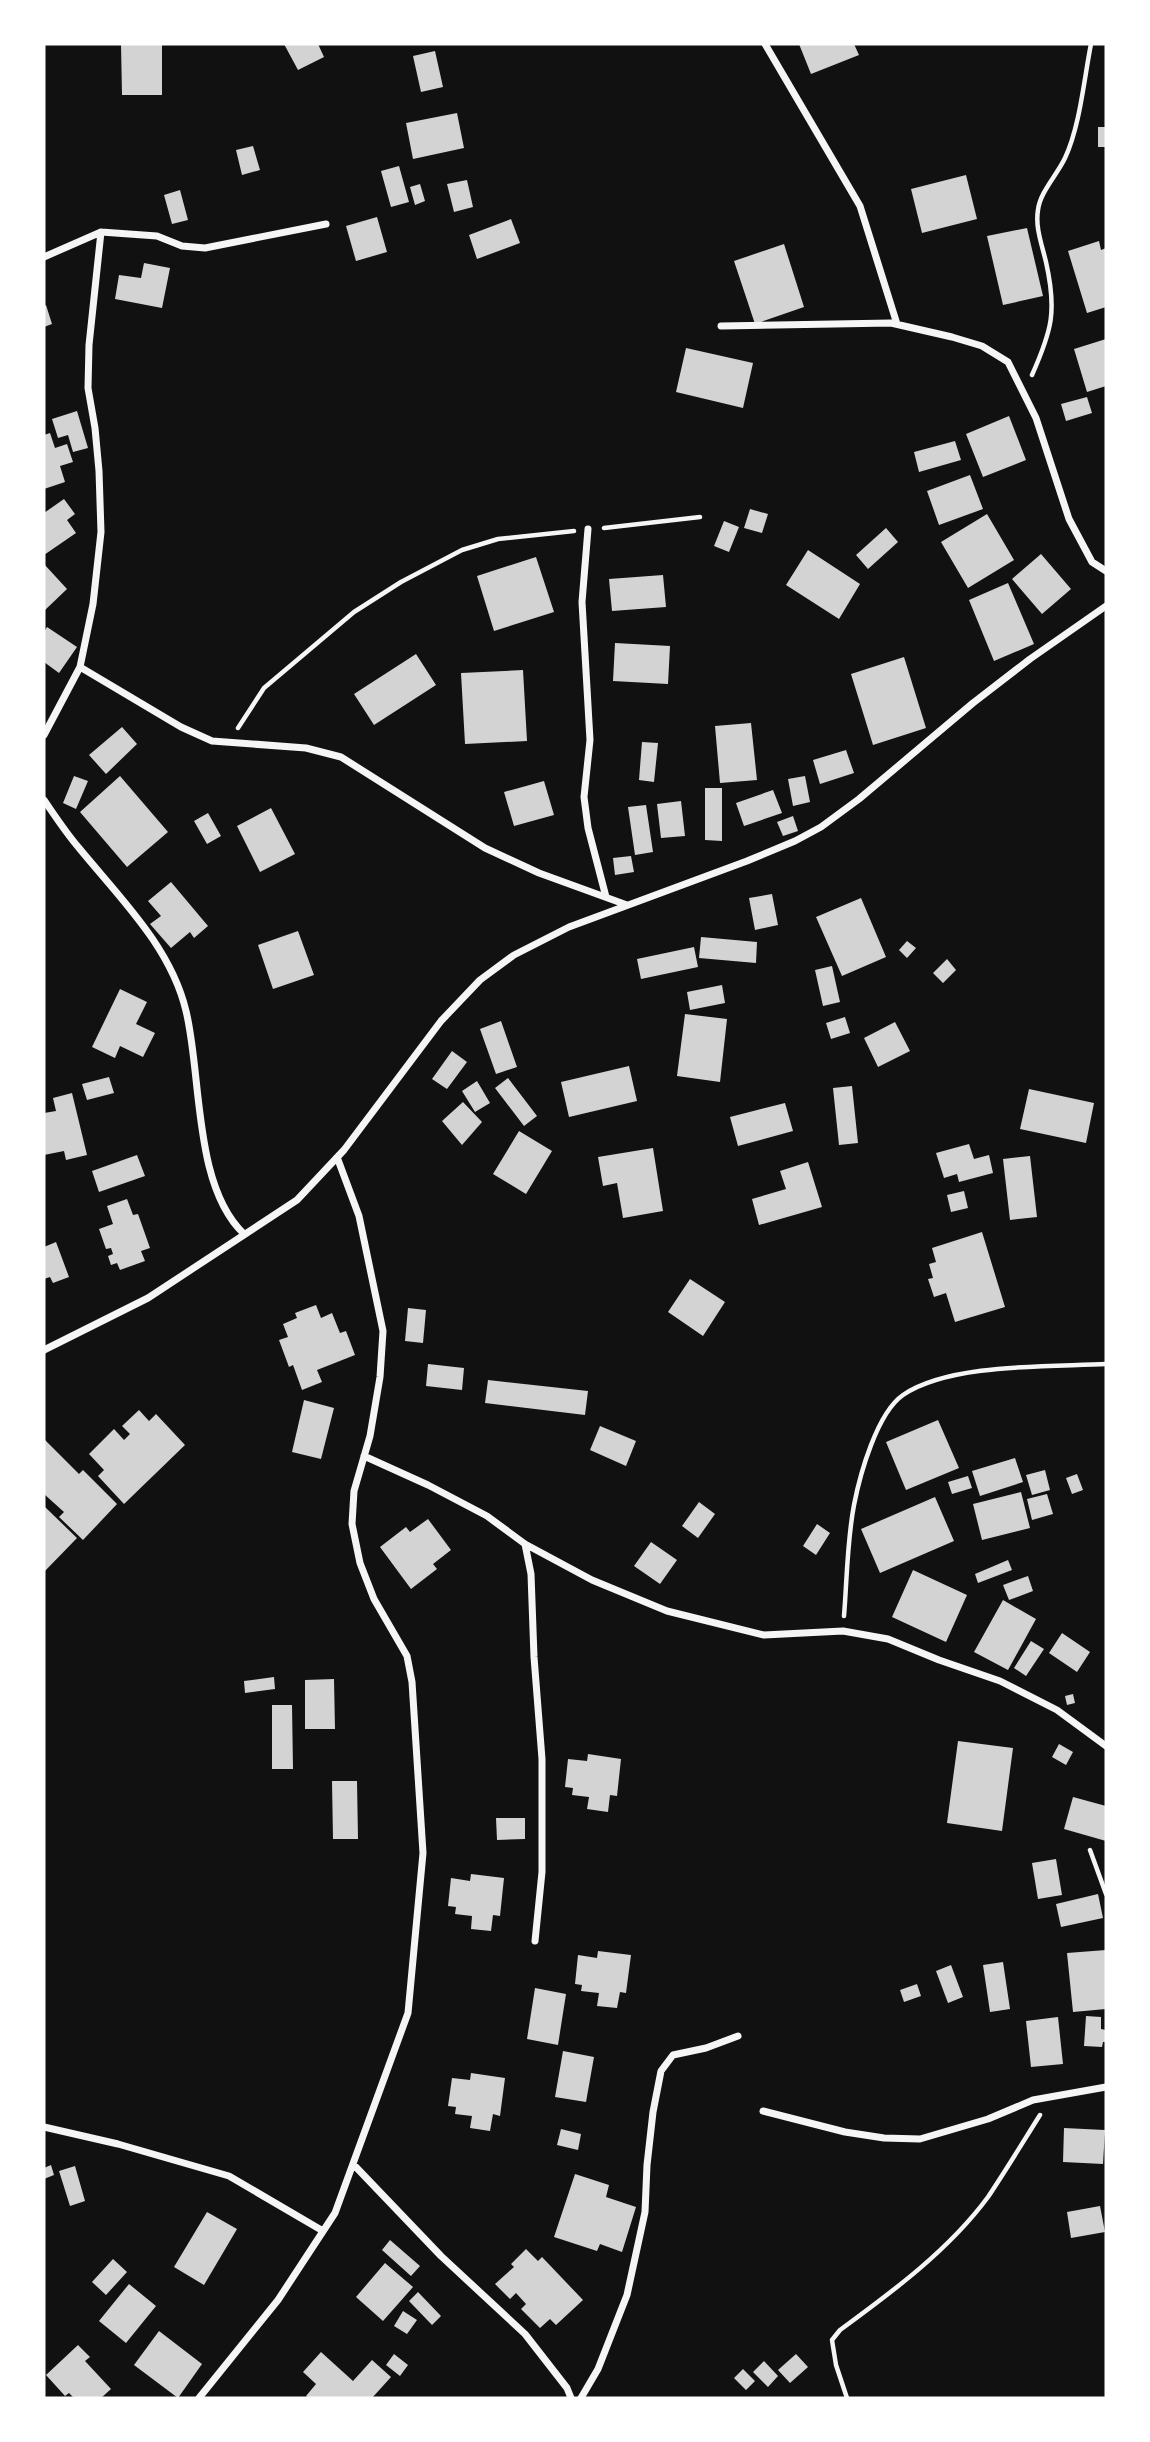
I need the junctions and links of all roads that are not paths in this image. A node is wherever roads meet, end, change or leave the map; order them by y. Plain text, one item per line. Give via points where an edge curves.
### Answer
1 (765, 44) edge
2 (326, 224) dead end
3 (101, 232) junction
4 (44, 257) edge
5 (897, 324) junction
6 (721, 326) dead end
7 (588, 529) road end
8 (1106, 571) edge
9 (1106, 606) edge
10 (80, 667) junction
11 (44, 735) edge
12 (44, 800) edge
13 (606, 897) junction
14 (627, 905) junction
15 (337, 1157) junction
16 (244, 1234) junction
17 (44, 1350) edge
18 (364, 1456) junction
19 (525, 1544) junction
20 (1106, 1746) edge
21 (534, 1941) dead end
22 (738, 2036) dead end
23 (1106, 2087) edge
24 (763, 2110) dead end
25 (44, 2127) edge
26 (353, 2164) junction
27 (323, 2231) junction
28 (199, 2398) edge
29 (571, 2398) edge
30 (581, 2398) edge

1 - 5 street via 860,206
2 - 3 street via 205,248 182,246 157,236
3 - 4 street
3 - 10 street via 88,388 101,532
5 - 6 street
5 - 8 street via 982,346 1007,362 1025,392 1069,519 1092,562
7 - 13 street via 582,602 590,740 584,797
9 - 14 street via 992,688 821,827
10 - 11 street
10 - 13 street via 212,741 306,748 341,757 485,848
12 - 16 street via 162,953 178,983 187,1012 200,1118 215,1184 232,1223
13 - 14 street
14 - 15 street via 514,955 480,980 441,1021
15 - 16 street via 297,1200
15 - 18 street via 359,1216 383,1331 380,1377
16 - 17 street via 148,1298
18 - 19 street via 487,1516
18 - 26 street via 354,1491 352,1524 374,1599 407,1656 423,1853 408,2012
19 - 20 street via 592,1580 667,1611 764,1635 843,1631 888,1639 1000,1681 1057,1710
19 - 21 street via 531,1574 542,1759 542,1872
22 - 30 street via 673,2055 661,2071 645,2213 627,2295 598,2369
23 - 24 street via 1033,2100 920,2139 845,2132
25 - 27 street via 229,2176
26 - 27 street via 335,2213
26 - 29 street via 441,2256 525,2334
27 - 28 street via 278,2300

